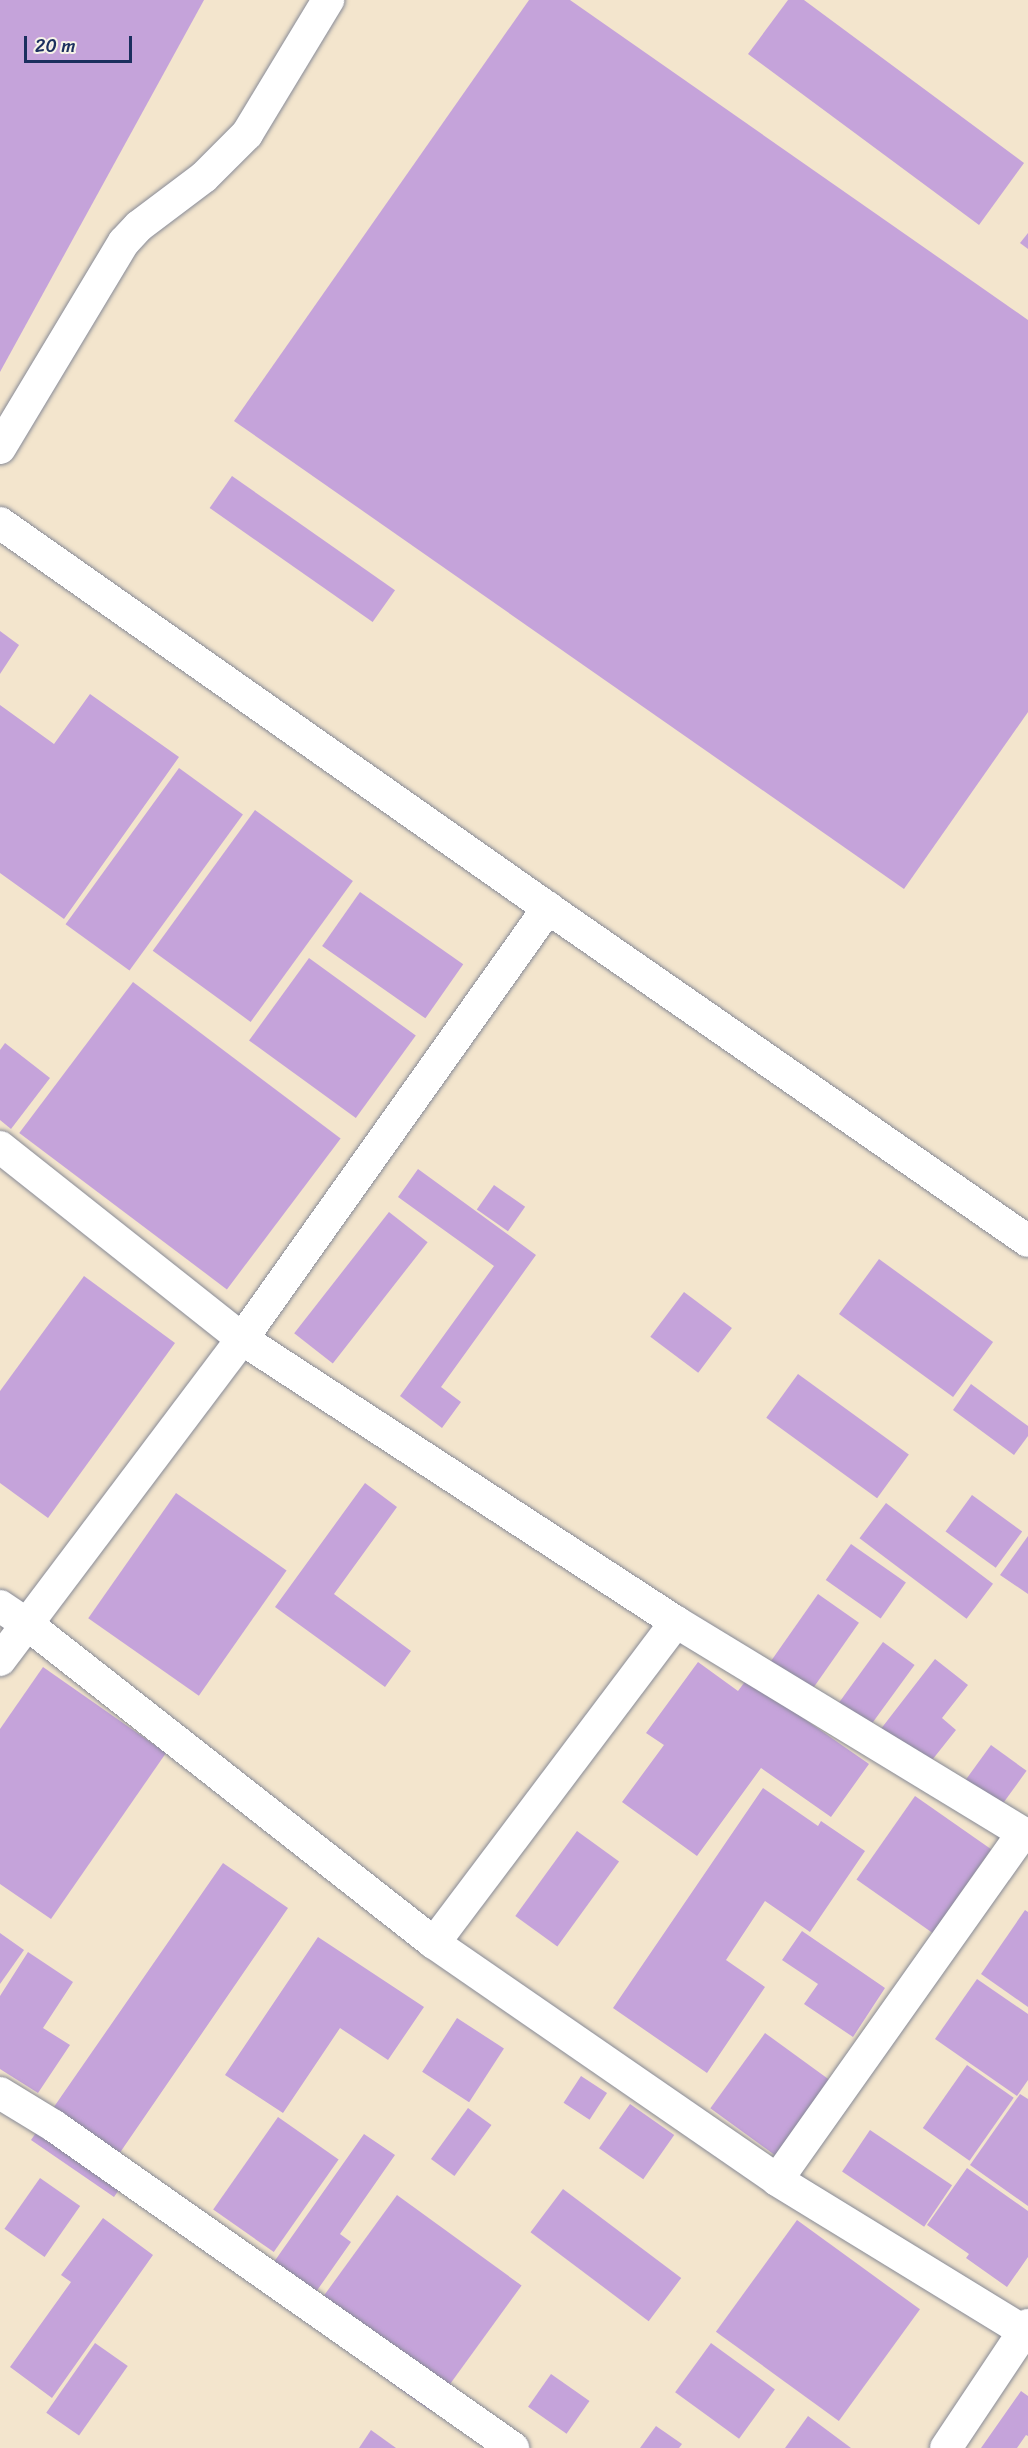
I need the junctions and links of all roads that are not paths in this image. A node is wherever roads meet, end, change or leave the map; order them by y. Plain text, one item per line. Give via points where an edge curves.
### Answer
1 (328, 0) edge
2 (0, 448) edge
3 (0, 523) edge
4 (548, 908) junction
5 (0, 1147) edge
6 (1028, 1241) edge
7 (242, 1339) junction
8 (0, 1606) edge
9 (676, 1622) junction
10 (27, 1624) junction
11 (0, 1660) edge
12 (1025, 1834) edge
13 (434, 1943) junction
14 (0, 2093) edge
15 (777, 2180) junction
16 (1027, 2330) edge
17 (513, 2448) edge
18 (946, 2448) edge

1 - 2 street via 247,134 204,177 124,242
3 - 4 street
4 - 6 street
4 - 7 street
5 - 7 street
7 - 9 street
7 - 10 street
8 - 10 street
9 - 12 street
9 - 13 street
10 - 11 street
10 - 13 street
12 - 15 street
13 - 15 street
14 - 17 street via 54,2126
15 - 16 street
16 - 18 street

